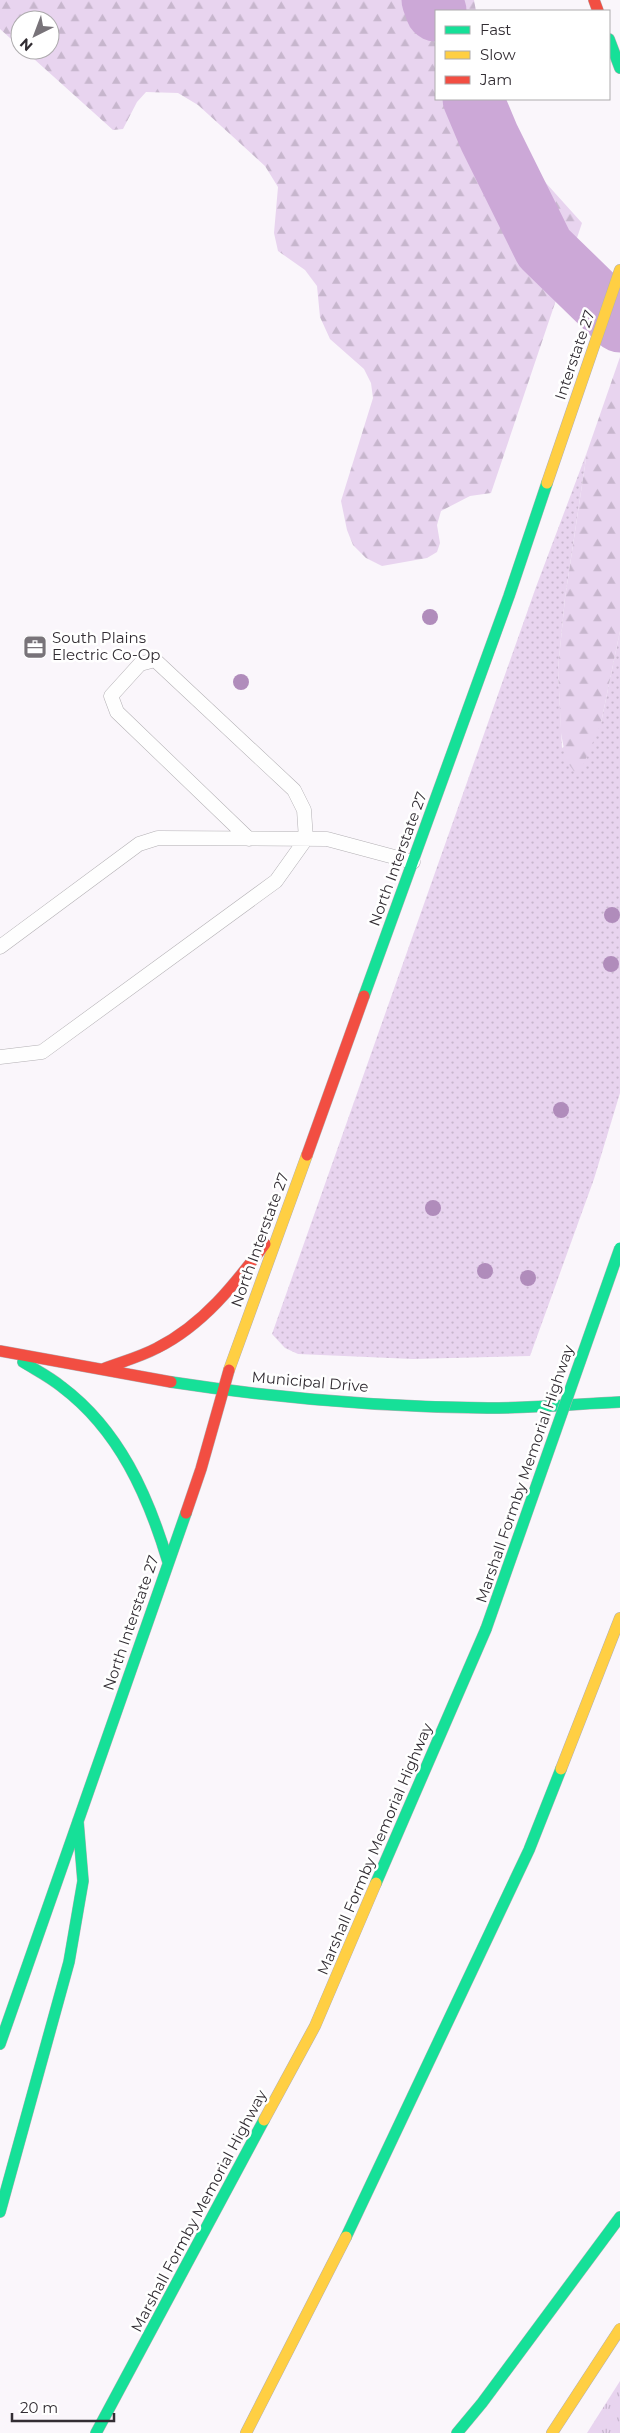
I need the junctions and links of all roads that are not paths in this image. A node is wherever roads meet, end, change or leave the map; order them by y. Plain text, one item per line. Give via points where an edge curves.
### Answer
1 (610, 42) edge
2 (620, 68) edge
3 (620, 270) edge
4 (559, 449) joint
5 (249, 839) junction
6 (306, 839) junction
7 (413, 862) junction
8 (0, 947) edge
9 (0, 1057) edge
10 (282, 1221) junction
11 (620, 1248) edge
12 (4, 1352) edge
13 (100, 1370) junction
14 (222, 1388) junction
15 (620, 1402) edge
16 (168, 1562) junction
17 (620, 1618) edge
18 (78, 1821) junction
19 (0, 2044) edge
20 (0, 2212) edge
21 (620, 2217) edge
22 (620, 2330) edge
23 (96, 2433) edge
24 (246, 2433) edge
25 (456, 2433) edge
26 (552, 2433) edge

1 - 2 main road
3 - 4 main road, Interstate 27
4 - 7 main road, North Interstate 27
5 - 6 lane
5 - 6 lane via 117,712 111,696 140,664 155,660 294,790 304,810
5 - 8 lane via 158,838 139,844
6 - 7 lane via 327,839
6 - 9 lane via 276,882 42,1052
7 - 10 main road, North Interstate 27
10 - 13 main road via 243,1274 212,1308 187,1329 158,1348
10 - 14 main road, North Interstate 27
11 - 23 main road, Marshall Formby Memorial Highway, bridge via 486,1629 315,2026
12 - 13 main road, Municipal Drive
12 - 16 main road via 62,1387 110,1434 129,1463 159,1527
13 - 14 main road, Municipal Drive
14 - 15 main road, Municipal Drive via 358,1403 489,1408
14 - 16 main road, North Interstate 27 via 201,1469
16 - 18 main road, North Interstate 27
17 - 24 main road via 525,1859 377,2175
18 - 19 main road, North Interstate 27
18 - 20 main road via 83,1881 69,1962
21 - 25 main road via 482,2403
22 - 26 main road

